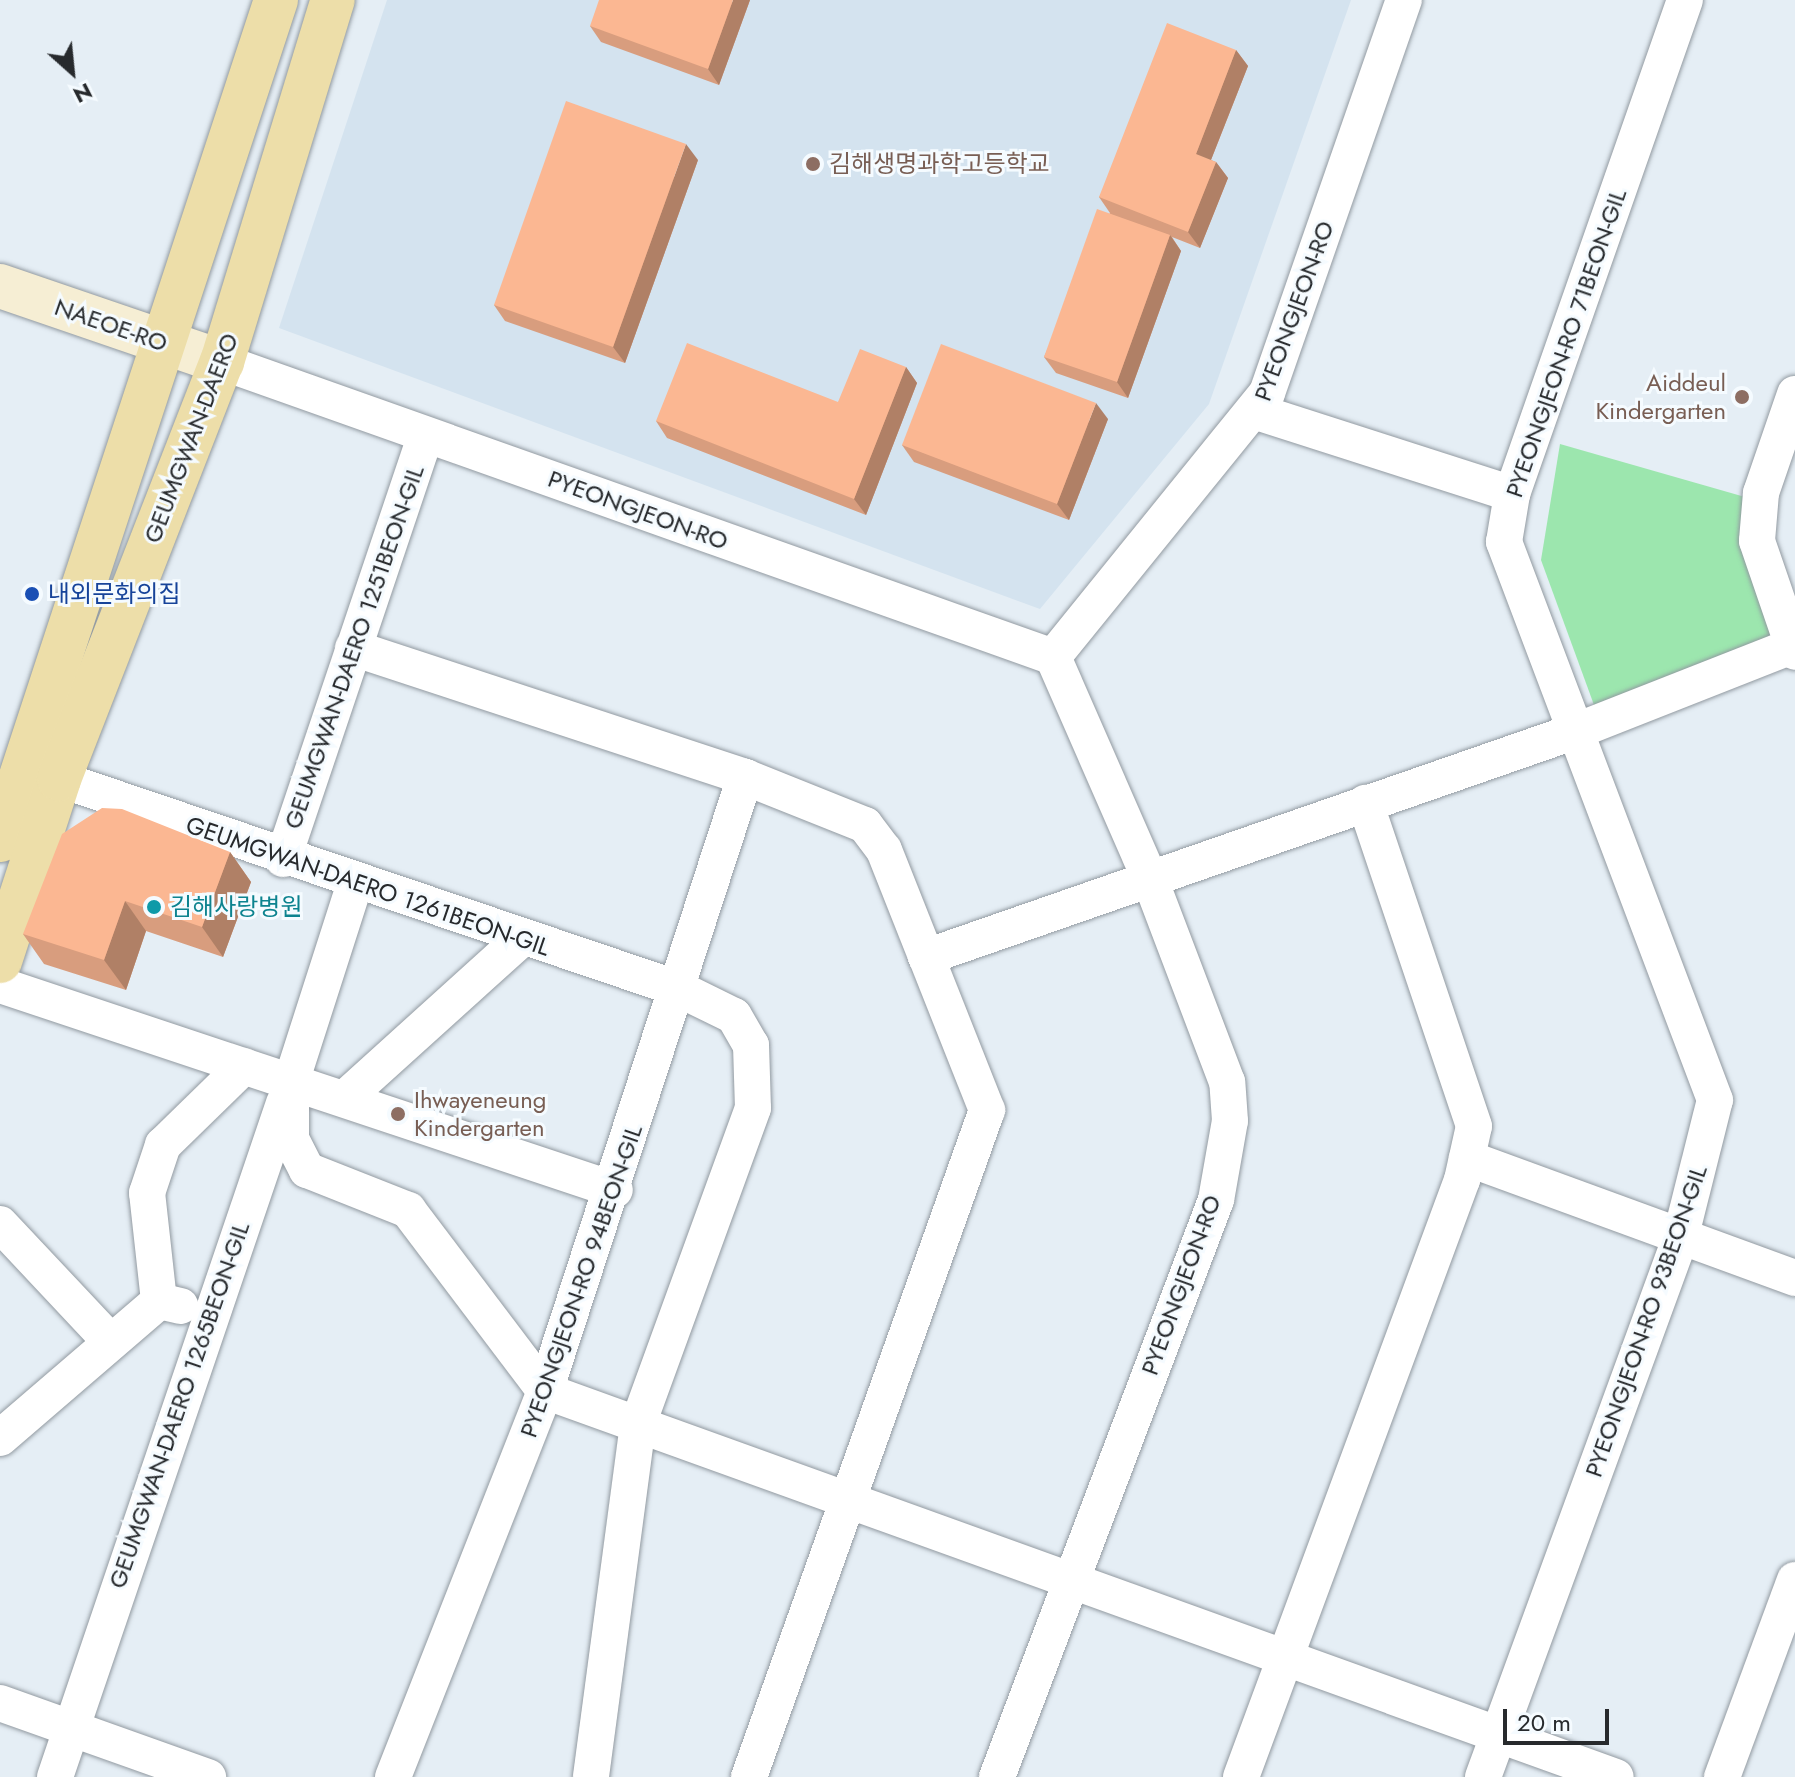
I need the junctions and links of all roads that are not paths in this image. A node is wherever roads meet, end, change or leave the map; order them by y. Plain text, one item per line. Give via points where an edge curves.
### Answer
1 (276, 0) edge
2 (333, 0) edge
3 (1404, 0) edge
4 (1685, 0) edge
5 (0, 286) edge
6 (164, 344) junction
7 (222, 362) junction
8 (1795, 394) edge
9 (1257, 412) junction
10 (426, 435) junction
11 (1512, 494) junction
12 (353, 648) junction
13 (1794, 648) edge
14 (1053, 657) junction
15 (1579, 730) junction
16 (745, 777) junction
17 (59, 779) junction
18 (1365, 803) junction
19 (0, 840) edge
20 (283, 859) junction
21 (1150, 879) junction
22 (355, 883) junction
23 (522, 938) junction
24 (926, 957) junction
25 (0, 961) edge
26 (0, 985) edge
27 (679, 989) junction
28 (244, 1066) junction
29 (291, 1082) junction
30 (344, 1099) junction
31 (1467, 1158) junction
32 (615, 1190) junction
33 (0, 1224) edge
34 (1680, 1239) junction
35 (1795, 1278) edge
36 (159, 1301) junction
37 (209, 1313) junction
38 (109, 1340) junction
39 (545, 1391) junction
40 (5, 1421) edge
41 (638, 1424) junction
42 (847, 1500) junction
43 (1070, 1576) junction
44 (1795, 1580) edge
45 (1284, 1655) junction
46 (0, 1703) edge
47 (70, 1729) junction
48 (1500, 1731) junction
49 (55, 1777) edge
50 (208, 1777) edge
51 (393, 1777) edge
52 (591, 1777) edge
53 (749, 1777) edge
54 (997, 1777) edge
55 (1241, 1777) edge
56 (1483, 1777) edge
57 (1616, 1777) edge
58 (1722, 1777) edge

1 - 6 main road, GEUMGWAN-DAERO
2 - 7 main road, GEUMGWAN-DAERO
3 - 9 street, PYEONGJEON-RO
4 - 11 street, PYEONGJEON-RO 71BEON-GIL
5 - 6 street, NAEOE-RO
6 - 7 street, NAEOE-RO
6 - 19 main road, GEUMGWAN-DAERO
7 - 10 street, PYEONGJEON-RO
7 - 17 main road, GEUMGWAN-DAERO
8 - 13 street via 1761,493 1757,541
9 - 11 street
9 - 14 street, PYEONGJEON-RO
10 - 12 street, GEUMGWAN-DAERO 1251BEON-GIL
10 - 14 street, PYEONGJEON-RO
11 - 15 street, PYEONGJEON-RO 71BEON-GIL via 1504,542
12 - 16 street
12 - 20 street, GEUMGWAN-DAERO 1251BEON-GIL
13 - 15 street
14 - 21 street, PYEONGJEON-RO
15 - 18 street
15 - 34 street, PYEONGJEON-RO 93BEON-GIL via 1715,1100
16 - 24 street via 876,835
16 - 27 street, PYEONGJEON-RO 94BEON-GIL
17 - 20 street, GEUMGWAN-DAERO 1261BEON-GIL
17 - 25 main road, GEUMGWAN-DAERO
18 - 21 street
18 - 31 street via 1468,1093 1474,1126
20 - 22 street, GEUMGWAN-DAERO 1261BEON-GIL
21 - 24 street
21 - 43 street, PYEONGJEON-RO via 1227,1082 1230,1121 1216,1200
22 - 23 street, GEUMGWAN-DAERO 1261BEON-GIL
22 - 29 street, GEUMGWAN-DAERO 1265BEON-GIL
23 - 27 street, GEUMGWAN-DAERO 1261BEON-GIL
23 - 30 street
24 - 42 street via 987,1110
26 - 28 street
27 - 32 street, PYEONGJEON-RO 94BEON-GIL
27 - 41 street, GEUMGWAN-DAERO 1261BEON-GIL via 734,1016 751,1045 757,1077 753,1108
28 - 29 street
28 - 36 street via 163,1145 147,1193
29 - 30 street
29 - 37 street, GEUMGWAN-DAERO 1265BEON-GIL
29 - 39 street via 291,1139 307,1170 408,1210
30 - 32 street
31 - 34 street
31 - 45 street
32 - 39 street, PYEONGJEON-RO 94BEON-GIL
33 - 38 street
34 - 35 street
34 - 48 street, PYEONGJEON-RO 93BEON-GIL
36 - 37 street
36 - 38 street
37 - 47 street, GEUMGWAN-DAERO 1265BEON-GIL
38 - 40 street
39 - 41 street
39 - 51 street, PYEONGJEON-RO 94BEON-GIL
41 - 42 street
41 - 52 street, GEUMGWAN-DAERO 1261BEON-GIL
42 - 43 street
42 - 53 street
43 - 45 street
43 - 54 street, PYEONGJEON-RO
44 - 58 street
45 - 48 street
45 - 55 street
46 - 47 street
47 - 49 street, GEUMGWAN-DAERO 1265BEON-GIL
47 - 50 street
48 - 56 street, PYEONGJEON-RO 93BEON-GIL
48 - 57 street

